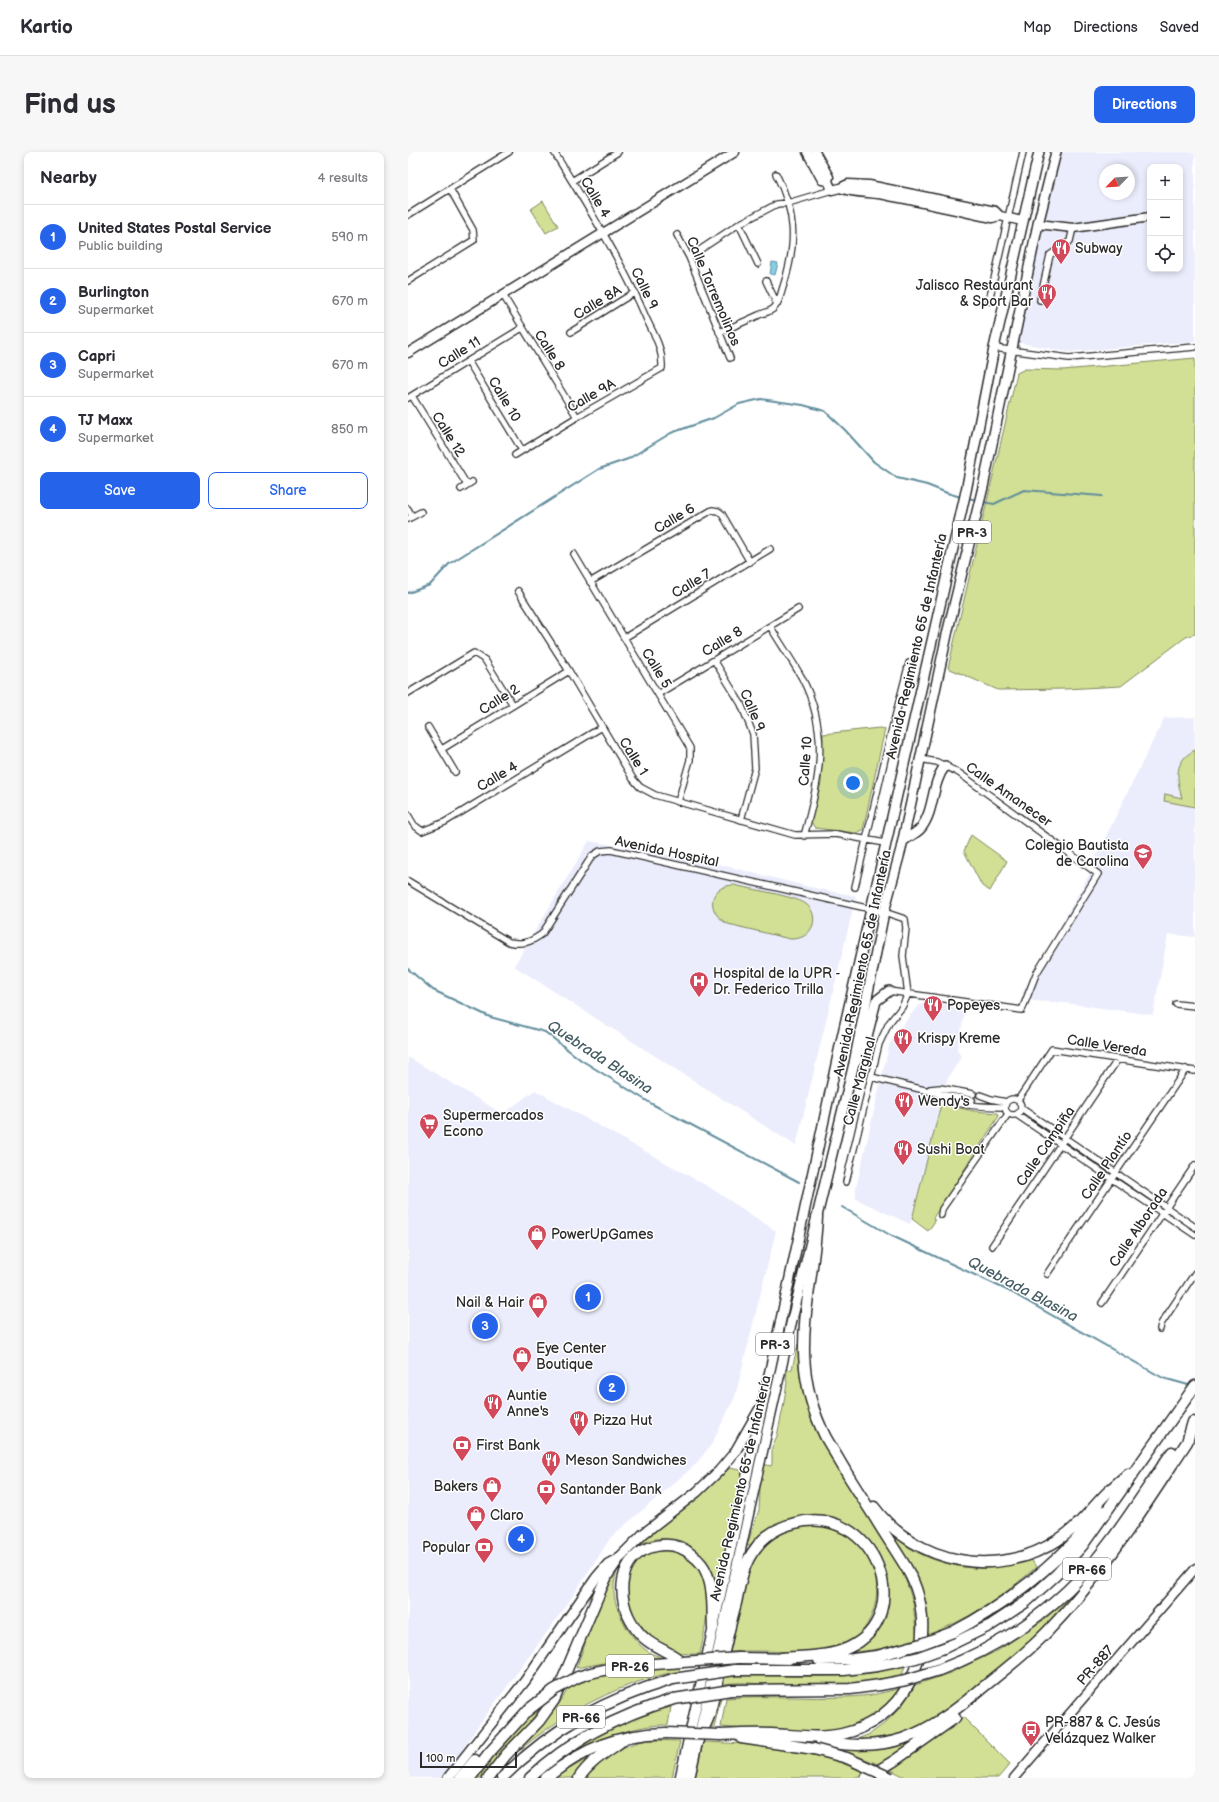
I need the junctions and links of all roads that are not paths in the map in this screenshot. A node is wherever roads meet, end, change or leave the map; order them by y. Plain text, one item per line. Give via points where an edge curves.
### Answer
1 (509, 152) edge
2 (554, 152) edge
3 (618, 152) edge
4 (735, 152) edge
5 (810, 152) edge
6 (1023, 152) edge
7 (1039, 152) edge
8 (1056, 152) edge
9 (776, 174) dead end
10 (572, 180) junction
11 (450, 189) junction
12 (836, 189) junction
13 (788, 203) junction
14 (408, 214) edge
15 (1009, 217) junction
16 (1147, 217) edge
17 (1022, 221) junction
18 (739, 224) junction
19 (1038, 224) junction
20 (1072, 228) junction
21 (604, 234) junction
22 (677, 235) dead end
23 (689, 257) junction
24 (758, 264) dead end
25 (408, 281) edge
26 (766, 281) dead end
27 (635, 292) junction
28 (502, 295) junction
29 (1040, 300) dead end
30 (989, 301) dead end
31 (777, 304) junction
32 (522, 328) junction
33 (571, 332) dead end
34 (719, 332) junction
35 (1195, 347) edge
36 (994, 348) junction
37 (1011, 352) junction
38 (408, 353) edge
39 (663, 355) joint
40 (730, 358) dead end
41 (468, 361) junction
42 (410, 397) edge
43 (577, 417) junction
44 (522, 450) junction
45 (515, 455) dead end
46 (461, 489) dead end
47 (408, 509) edge
48 (420, 512) dead end
49 (410, 517) edge
50 (770, 549) dead end
51 (574, 554) dead end
52 (750, 562) junction
53 (590, 582) junction
54 (518, 591) dead end
55 (798, 609) dead end
56 (770, 626) junction
57 (624, 638) junction
58 (714, 660) junction
59 (909, 663) dead end
60 (569, 671) junction
61 (408, 693) edge
62 (658, 694) junction
63 (513, 705) junction
64 (602, 726) junction
65 (428, 727) dead end
66 (442, 749) junction
67 (920, 759) junction
68 (945, 766) junction
69 (455, 772) dead end
70 (678, 802) junction
71 (408, 815) edge
72 (740, 820) junction
73 (804, 836) junction
74 (866, 840) junction
75 (903, 841) junction
76 (885, 843) junction
77 (408, 881) edge
78 (855, 887) dead end
79 (871, 910) junction
80 (884, 912) junction
81 (889, 991) joint
82 (908, 994) junction
83 (1176, 1004) dead end
84 (1195, 1006) edge
85 (1118, 1059) junction
86 (854, 1063) junction
87 (1186, 1069) junction
88 (1195, 1071) edge
89 (871, 1077) junction
90 (926, 1090) junction
91 (980, 1095) tunnel mouth
92 (972, 1097) tunnel mouth
93 (1018, 1100) junction
94 (978, 1102) tunnel mouth
95 (1006, 1104) junction
96 (985, 1106) junction
97 (1022, 1108) junction
98 (1008, 1114) junction
99 (1017, 1115) junction
100 (1064, 1139) junction
101 (1060, 1145) junction
102 (1195, 1165) edge
103 (1116, 1173) junction
104 (1111, 1179) junction
105 (846, 1182) dead end
106 (1166, 1207) junction
107 (1162, 1214) junction
108 (940, 1215) dead end
109 (817, 1217) junction
110 (1195, 1227) edge
111 (1195, 1236) edge
112 (992, 1246) dead end
113 (1195, 1273) edge
114 (1047, 1274) dead end
115 (1102, 1303) dead end
116 (1160, 1329) dead end
117 (1195, 1386) edge
118 (764, 1398) junction
119 (1194, 1421) edge
120 (1139, 1465) junction
121 (851, 1481) junction
122 (619, 1558) junction
123 (1195, 1569) edge
124 (712, 1628) junction
125 (1047, 1632) junction
126 (782, 1658) junction
127 (682, 1662) junction
128 (506, 1734) junction
129 (721, 1735) junction
130 (628, 1736) junction
131 (799, 1736) junction
132 (697, 1742) junction
133 (448, 1778) edge
134 (460, 1778) edge
135 (470, 1778) edge
136 (488, 1778) edge
137 (502, 1778) edge
138 (530, 1778) edge
139 (546, 1778) edge
140 (579, 1778) edge
141 (680, 1778) edge
142 (689, 1778) edge
143 (866, 1778) edge
144 (891, 1778) edge
145 (1014, 1778) edge

1 - 11 street
2 - 10 street, Calle 4
3 - 10 street
4 - 21 street
5 - 12 street via 822,180 828,181
6 - 15 street
7 - 17 main road, Avenida Regimiento 65 de Infantería / PR-3
8 - 19 main road, Avenida Regimiento 65 de Infantería / PR-3
9 - 13 street
10 - 21 street, Calle 4
11 - 14 street
11 - 25 street via 473,230 474,240
12 - 13 street
12 - 15 street via 904,195 974,210 995,211 1000,216
13 - 18 street via 777,204
13 - 31 street via 793,221 793,245
15 - 17 street
15 - 30 street
16 - 20 street
17 - 36 main road, Avenida Regimiento 65 de Infantería / PR-3
18 - 23 street
18 - 24 street
19 - 20 street
19 - 37 main road, Avenida Regimiento 65 de Infantería / PR-3
20 - 29 street via 1070,241 1050,255
21 - 27 street, Calle 9
21 - 28 street
22 - 23 street, Calle Torremolinos
23 - 34 street, Calle Torremolinos
26 - 31 street
27 - 33 street, Calle 8A
27 - 39 street, Calle 9
28 - 32 street, Calle 8
28 - 38 street
31 - 34 street via 772,309
32 - 41 street, Calle 11
32 - 43 street, Calle 8
34 - 40 street, Calle Torremolinos
35 - 37 street via 1069,358
36 - 37 street
36 - 76 main road, Avenida Regimiento 65 de Infantería / PR-3 via 966,491
37 - 67 main road, Avenida Regimiento 65 de Infantería / PR-3 via 983,487
39 - 43 street, Calle 9A via 662,368
41 - 42 street, Calle 11
41 - 44 street, Calle 10
42 - 46 street, Calle 12 via 469,484
43 - 44 street, Calle 9A
44 - 45 street, Calle 9A
47 - 49 street
48 - 49 street
50 - 52 street, Calle 7
51 - 53 street, Calle 5
52 - 53 street, Calle 6 via 722,514 712,510
52 - 57 street, Calle 7
53 - 57 street, Calle 5
54 - 60 street, Calle 1
55 - 56 street, Calle 8
56 - 58 street, Calle 8
56 - 73 street, Calle 10 via 802,679 818,726 819,775
57 - 62 street, Calle 5
58 - 62 street, Calle 8
58 - 72 street, Calle 9 via 741,704 753,734 755,768
59 - 74 street
60 - 63 street, Calle 2
60 - 64 street, Calle 1
61 - 63 street via 474,653 485,660
62 - 70 street, Calle 5 via 690,748 690,760
63 - 66 street, Calle 2
64 - 70 street, Calle 1 via 633,780 640,787
64 - 71 street, Calle 4 via 445,822 422,832
65 - 66 street
66 - 69 street
67 - 68 street, Calle Amanecer
67 - 75 main road, Avenida Regimiento 65 de Infantería / PR-3
68 - 75 main road via 939,774 927,818 920,829
68 - 82 street, Calle Amanecer via 959,773 1098,874 1036,974 1022,1010
70 - 72 street, Calle 1
72 - 73 street, Calle 1
73 - 74 street, Calle 1 via 836,834
74 - 76 street, Calle 1
74 - 78 street
75 - 80 main road, Avenida Regimiento 65 de Infantería / PR-3
76 - 79 main road, Avenida Regimiento 65 de Infantería / PR-3
77 - 79 street, Avenida Hospital via 509,942 519,944 542,934 592,856 600,851 618,852
79 - 80 street, Avenida Hospital
79 - 118 main road, Avenida Regimiento 65 de Infantería / PR-3
80 - 82 street via 905,919 903,956
80 - 86 main road, Avenida Regimiento 65 de Infantería / PR-3
81 - 82 street
81 - 86 main road via 876,1001 863,1052
82 - 89 street, Calle Marginal via 879,1044
83 - 84 street
85 - 87 street, Calle Vereda
85 - 93 street, Calle Vereda via 1052,1049
85 - 100 street, Calle Campiña
86 - 109 main road, Avenida Regimiento 65 de Infantería / PR-3
87 - 88 street, Calle Vereda
87 - 103 street, Calle Plantío
89 - 90 street
89 - 105 street, Calle Marginal
90 - 92 street via 940,1088
90 - 96 street via 948,1101
91 - 95 street
93 - 95 street via 1011,1099
93 - 97 street
94 - 96 street
95 - 96 street
95 - 98 street
97 - 99 street
97 - 100 street
98 - 99 street
98 - 108 street
99 - 101 street
100 - 101 street, Calle Campiña
100 - 103 street
101 - 104 street
101 - 112 street, Calle Campiña
102 - 106 street, Calle Alborada
103 - 104 street, Calle Plantío
103 - 106 street
104 - 107 street
104 - 114 street, Calle Plantío
106 - 107 street, Calle Alborada
106 - 110 street
107 - 111 street
107 - 115 street, Calle Alborada
109 - 121 highway via 804,1334 805,1379 815,1416
109 - 132 main road, Avenida Regimiento 65 de Infantería / PR-3
113 - 116 street
117 - 120 highway, PR-66
118 - 122 main road via 736,1452 719,1471 698,1492 643,1534
118 - 124 main road, Avenida Regimiento 65 de Infantería / PR-3
119 - 125 highway via 1187,1442 1109,1557
119 - 138 highway, PR-66, bridge via 1115,1533 1068,1590 1007,1637 973,1656 939,1670 880,1685 850,1689 731,1690 674,1699 645,1707 606,1724 561,1752
120 - 121 highway via 1110,1489 1078,1524 1057,1541 1034,1553 987,1562 950,1558 914,1544 894,1530
120 - 126 highway, bridge via 1076,1540 1039,1575 990,1612 953,1632 877,1656 834,1660
120 - 137 highway, PR-66, bridge via 1082,1546 1056,1575 1026,1602 991,1626 916,1658 877,1666 844,1670 735,1670 673,1679 647,1687 613,1700 572,1721 532,1750
121 - 131 highway via 910,1576 920,1604 921,1645 916,1669 907,1688 878,1719 856,1730 843,1733
122 - 133 main road via 608,1564 596,1578 525,1681
122 - 136 highway via 608,1574 554,1700
123 - 145 street, PR-887
124 - 127 highway via 711,1584 702,1565 689,1552 674,1545 658,1545 644,1550 631,1560 621,1584 628,1616 648,1642
124 - 141 main road, Avenida Regimiento 65 de Infantería / PR-3
125 - 131 highway via 957,1709 909,1736 887,1742 862,1744 824,1742
125 - 143 highway via 1026,1657 992,1689 961,1714
126 - 127 highway, PR-26, bridge
126 - 132 highway via 821,1655 848,1649 870,1632 879,1615 883,1588 879,1566 865,1544 849,1530 827,1521 810,1520 790,1524 771,1534 755,1549 743,1572 710,1714
127 - 128 highway, PR-26, bridge via 623,1667 578,1677 554,1690 528,1710
128 - 134 highway via 485,1748
128 - 135 highway, PR-26
129 - 130 highway, bridge via 666,1733
129 - 131 highway via 754,1733
129 - 144 highway, bridge via 814,1749 866,1765
130 - 139 highway via 592,1748
130 - 140 highway via 604,1752
132 - 142 highway, Avenida Regimiento 65 de Infantería / PR-3

